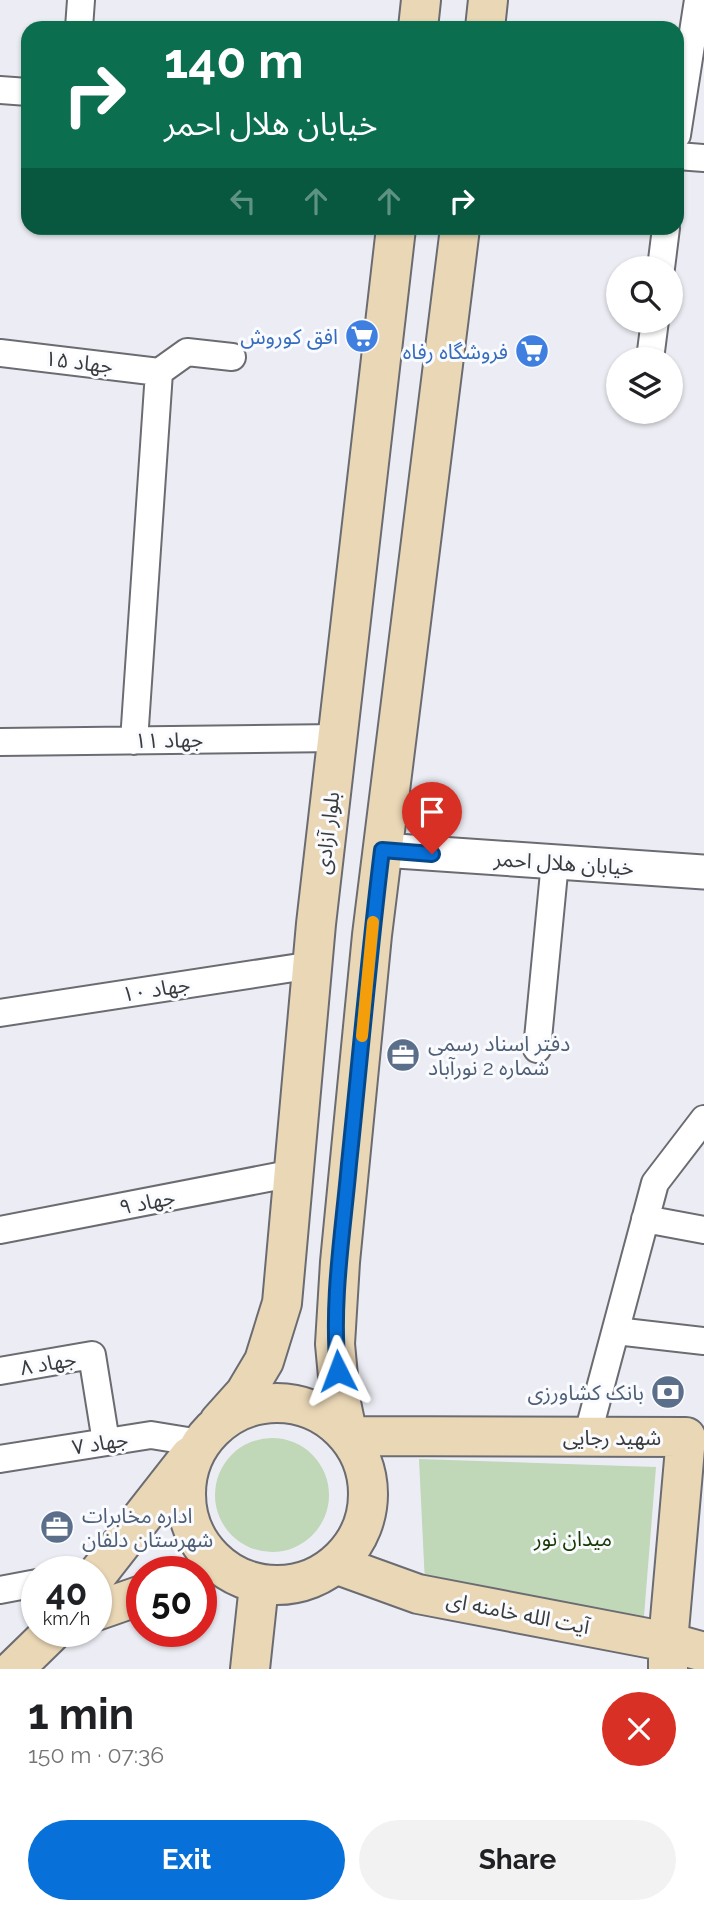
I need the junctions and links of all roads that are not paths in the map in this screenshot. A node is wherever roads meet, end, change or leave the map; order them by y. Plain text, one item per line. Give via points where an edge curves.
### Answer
1 (81, 0) edge
2 (421, 0) edge
3 (488, 0) edge
4 (698, 0) edge
5 (80, 21) edge
6 (419, 21) edge
7 (486, 21) edge
8 (0, 90) edge
9 (684, 90) edge
10 (21, 92) edge
11 (684, 157) edge
12 (704, 158) edge
13 (395, 235) edge
14 (459, 235) edge
15 (665, 235) edge
16 (662, 256) edge
17 (0, 353) edge
18 (232, 357) dead end
19 (159, 372) junction
20 (338, 738) junction
21 (134, 741) junction
22 (0, 743) edge
23 (382, 850) junction
24 (555, 862) junction
25 (704, 872) edge
26 (313, 965) junction
27 (0, 1013) edge
28 (537, 1049) dead end
29 (704, 1119) edge
30 (294, 1173) junction
31 (645, 1219) junction
32 (0, 1230) edge
33 (704, 1230) edge
34 (615, 1331) junction
35 (704, 1342) edge
36 (0, 1371) edge
37 (210, 1433) junction
38 (348, 1436) junction
39 (587, 1437) junction
40 (695, 1438) edge
41 (106, 1442) junction
42 (0, 1459) edge
43 (109, 1556) edge
44 (335, 1564) junction
45 (230, 1578) edge
46 (21, 1586) edge
47 (0, 1590) edge
48 (37, 1647) edge
49 (704, 1652) edge
50 (668, 1655) edge
51 (14, 1669) edge
52 (250, 1669) edge

1 - 5 street
2 - 6 main road
3 - 7 main road
4 - 9 street
8 - 10 street
11 - 12 street
13 - 20 main road, بلوار آزادی
14 - 23 main road
15 - 16 street
17 - 19 street, جهاد ۱۵
18 - 19 street via 187,352
19 - 21 street
20 - 21 street, جهاد ۱۱
20 - 26 main road, بلوار آزادی
21 - 22 street, جهاد ۱۱
23 - 24 street, خیابان هلال احمر
23 - 38 main road via 335,1344
24 - 25 street, خیابان هلال احمر
24 - 28 street
26 - 27 street, جهاد ۱۰
26 - 30 main road, بلوار آزادی
29 - 31 street via 655,1183
30 - 32 street, جهاد ۹
30 - 37 main road, بلوار آزادی via 282,1303 264,1361 245,1393
31 - 33 street
31 - 34 street
34 - 35 street
34 - 39 street
36 - 41 street, جهاد ۸ via 92,1355
37 - 38 main road via 244,1408 272,1402 300,1405 327,1417
37 - 41 street, جهاد ۷
37 - 43 main road, بلوار آزادی
37 - 45 main road via 188,1470 185,1499 192,1527 206,1552
38 - 39 main road, شهید رجایی
38 - 44 main road via 362,1461 369,1489 366,1517 354,1543
39 - 40 main road, شهید رجایی
40 - 50 main road, شهید رجایی
41 - 42 street, جهاد ۷
44 - 45 main road via 315,1577 293,1583
44 - 50 main road, آیت الله خامنه ای via 418,1594
45 - 52 main road
46 - 47 street
48 - 51 main road
49 - 50 main road, آیت الله خامنه ای

